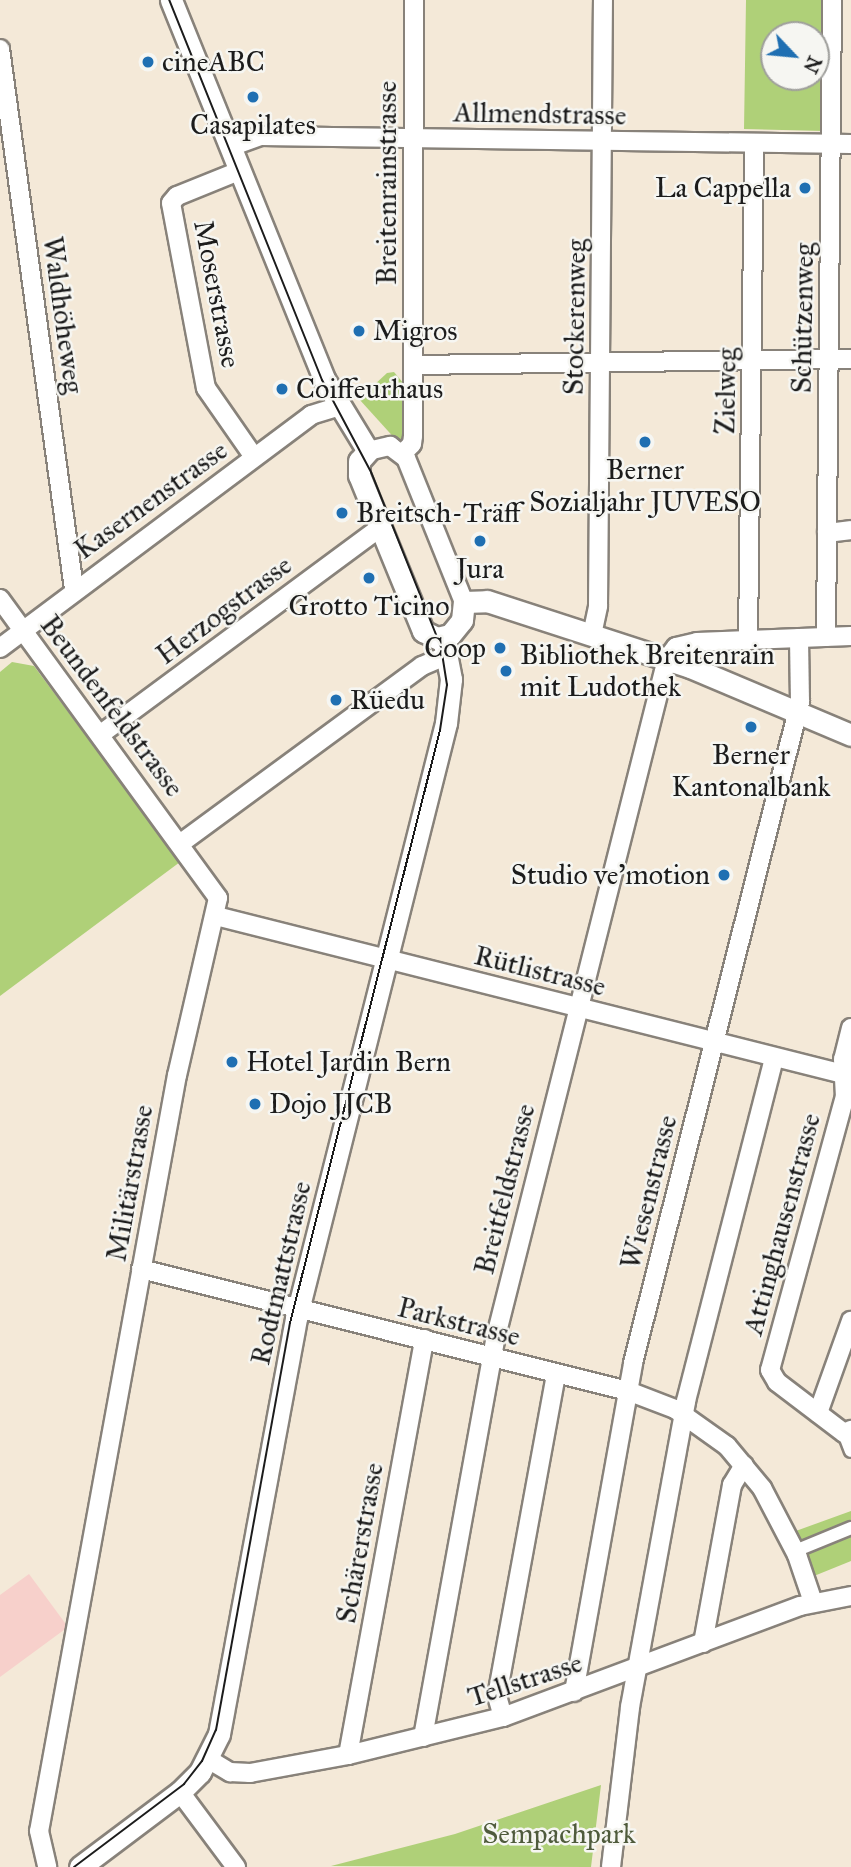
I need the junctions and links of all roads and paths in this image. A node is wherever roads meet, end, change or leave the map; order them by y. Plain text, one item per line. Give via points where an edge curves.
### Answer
1 (171, 0) edge
2 (414, 0) edge
3 (603, 0) edge
4 (832, 0) edge
5 (851, 21) edge
6 (832, 22) junction
7 (0, 49) edge
8 (412, 138) junction
9 (603, 141) junction
10 (754, 143) junction
11 (831, 144) junction
12 (851, 144) edge
13 (230, 147) junction
14 (239, 171) junction
15 (851, 359) edge
16 (829, 361) junction
17 (753, 362) junction
18 (414, 365) junction
19 (601, 365) junction
20 (340, 406) junction
21 (368, 451) junction
22 (402, 454) junction
23 (254, 457) junction
24 (379, 528) junction
25 (851, 530) edge
26 (827, 533) junction
27 (74, 589) junction
28 (0, 599) edge
29 (464, 602) junction
30 (22, 629) junction
31 (592, 635) junction
32 (851, 636) edge
33 (826, 637) junction
34 (799, 638) junction
35 (748, 640) junction
36 (445, 646) junction
37 (0, 648) edge
38 (667, 659) junction
39 (799, 710) junction
40 (101, 734) junction
41 (851, 735) edge
42 (181, 843) junction
43 (216, 916) junction
44 (385, 960) junction
45 (578, 1007) junction
46 (851, 1028) edge
47 (714, 1042) junction
48 (774, 1058) junction
49 (847, 1075) edge
50 (141, 1269) junction
51 (298, 1307) junction
52 (851, 1321) edge
53 (424, 1339) junction
54 (492, 1357) junction
55 (556, 1374) junction
56 (628, 1391) junction
57 (818, 1413) junction
58 (684, 1415) junction
59 (848, 1432) edge
60 (851, 1451) edge
61 (744, 1465) junction
62 (851, 1528) edge
63 (795, 1550) junction
64 (851, 1596) edge
65 (813, 1602) junction
66 (703, 1643) junction
67 (638, 1670) junction
68 (574, 1692) junction
69 (503, 1717) junction
70 (423, 1737) junction
71 (348, 1755) junction
72 (208, 1759) junction
73 (180, 1793) junction
74 (47, 1867) edge
75 (80, 1867) edge
76 (236, 1867) edge
77 (611, 1867) edge

1 - 13 street, Moserstrasse
2 - 8 street, Breitenrainstrasse
3 - 9 street, Stockerenweg
4 - 6 street, Schützenweg
5 - 6 street
6 - 11 street, Schützenweg
7 - 27 street, Waldhöheweg
8 - 9 street, Allmendstrasse
8 - 13 street, Allmendstrasse via 261,136
8 - 18 street, Breitenrainstrasse
9 - 10 street, Allmendstrasse
9 - 19 street, Stockerenweg
10 - 11 street, Allmendstrasse
10 - 17 street, Zielweg
11 - 12 street, Allmendstrasse
11 - 16 street, Schützenweg
13 - 14 street, Moserstrasse
14 - 20 street, Moserstrasse via 324,379
14 - 23 street, Moserstrasse via 177,196 171,203 207,391
15 - 16 street
16 - 17 street
16 - 26 street, Schützenweg
17 - 19 street
17 - 35 street, Zielweg
18 - 19 street
18 - 22 street, Breitenrainstrasse via 412,444
19 - 31 street, Stockerenweg via 598,606
20 - 21 street, Moserstrasse
20 - 23 street, Kasernenstrasse via 318,411
21 - 22 street via 390,446
21 - 24 street via 358,472
22 - 29 street
23 - 27 street, Kasernenstrasse
24 - 36 street via 421,627
24 - 40 street, Herzogstrasse
25 - 26 street
26 - 33 street, Schützenweg
27 - 30 street, Kasernenstrasse
28 - 30 street, Beundenfeldstrasse
29 - 31 street via 487,601
29 - 36 street via 459,626
30 - 37 street, Kasernenstrasse
30 - 40 street, Beundenfeldstrasse
31 - 38 street
32 - 33 street
33 - 34 street
34 - 35 street
34 - 39 street, Wiesenstrasse
35 - 38 street via 684,644
36 - 42 street
36 - 44 street, Rodtmattstrasse via 451,687 446,723
38 - 39 street
38 - 45 street, Breitfeldstrasse
39 - 41 street
39 - 47 street, Wiesenstrasse
40 - 42 street, Beundenfeldstrasse
42 - 43 street, Militärstrasse via 215,890
43 - 44 street, Rütlistrasse
43 - 50 street, Militärstrasse via 177,1075
44 - 45 street, Rütlistrasse
44 - 51 street, Rodtmattstrasse
45 - 47 street, Rütlistrasse
45 - 54 street, Breitfeldstrasse
46 - 49 street, Attinghausenstrasse
47 - 48 street, Rütlistrasse
47 - 56 street, Wiesenstrasse
48 - 49 street, Rütlistrasse
48 - 58 street
49 - 57 street, Attinghausenstrasse via 771,1370 778,1382
50 - 51 street, Parkstrasse
50 - 74 street, Militärstrasse via 40,1831
51 - 53 street, Parkstrasse
51 - 72 street, Rodtmattstrasse via 221,1726
52 - 57 street
53 - 54 street, Parkstrasse
53 - 71 street, Schärerstrasse
54 - 55 street, Parkstrasse
54 - 70 street, Breitfeldstrasse
55 - 56 street, Parkstrasse
55 - 69 street via 497,1696
56 - 58 street, Parkstrasse
56 - 68 street, Wiesenstrasse
57 - 59 street
58 - 61 street, Parkstrasse
58 - 67 street
59 - 60 street
61 - 63 street, Parkstrasse via 778,1514
61 - 66 street via 732,1485
62 - 63 street
63 - 65 street, Parkstrasse
64 - 65 street, Tellstrasse
65 - 66 street, Tellstrasse
66 - 67 street, Tellstrasse
67 - 68 street, Tellstrasse
67 - 77 street
68 - 69 street, Tellstrasse
69 - 70 street, Tellstrasse
70 - 71 street, Tellstrasse
71 - 72 street, Tellstrasse via 250,1773 230,1772
72 - 73 street, Rodtmattstrasse
73 - 75 street, Rodtmattstrasse
73 - 76 street

